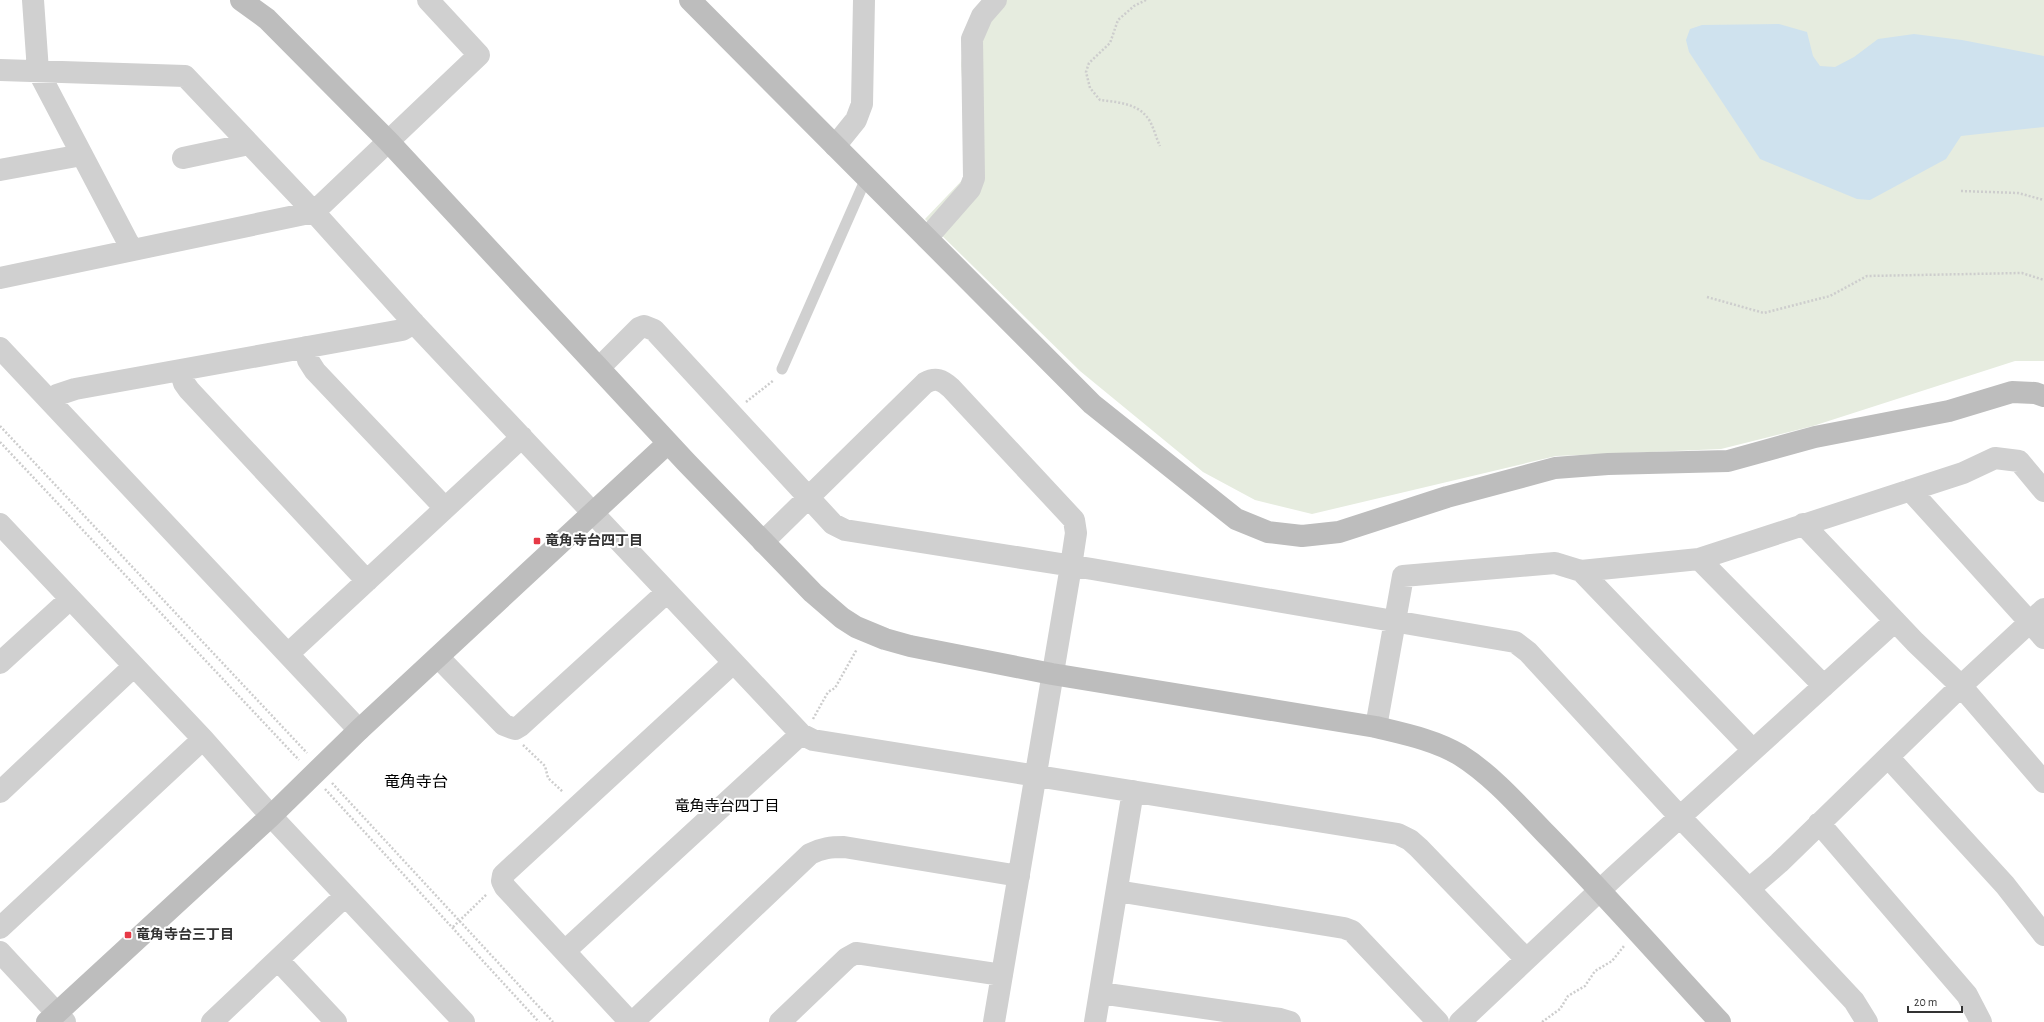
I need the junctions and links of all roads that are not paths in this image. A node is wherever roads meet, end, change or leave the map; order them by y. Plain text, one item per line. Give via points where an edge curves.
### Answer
1 (33, 0) edge
2 (241, 0) edge
3 (428, 0) edge
4 (690, 0) edge
5 (864, 0) edge
6 (996, 0) edge
7 (0, 70) edge
8 (38, 71) junction
9 (389, 142) junction
10 (249, 144) junction
11 (835, 146) junction
12 (82, 155) junction
13 (183, 158) dead end
14 (0, 170) edge
15 (867, 176) junction
16 (314, 212) junction
17 (927, 238) junction
18 (132, 250) junction
19 (0, 278) edge
20 (414, 323) junction
21 (306, 347) junction
22 (0, 348) edge
23 (599, 368) junction
24 (180, 370) junction
25 (780, 372) road end
26 (2044, 396) edge
27 (49, 400) junction
28 (522, 437) junction
29 (668, 443) junction
30 (1910, 490) junction
31 (2044, 491) edge
32 (810, 497) junction
33 (444, 508) junction
34 (593, 512) junction
35 (0, 524) edge
36 (1803, 524) junction
37 (763, 542) junction
38 (1699, 559) junction
39 (1071, 566) junction
40 (1582, 571) junction
41 (366, 581) junction
42 (667, 592) junction
43 (70, 599) junction
44 (2037, 616) edge
45 (1395, 621) junction
46 (1896, 621) junction
47 (2044, 638) edge
48 (288, 654) junction
49 (438, 657) junction
50 (0, 663) edge
51 (733, 663) junction
52 (134, 666) junction
53 (1052, 674) junction
54 (1824, 686) junction
55 (1961, 686) junction
56 (1376, 727) junction
57 (359, 730) junction
58 (801, 734) junction
59 (203, 739) junction
60 (1753, 750) junction
61 (1888, 757) junction
62 (1036, 776) junction
63 (2044, 782) edge
64 (1133, 791) junction
65 (0, 792) edge
66 (271, 816) junction
67 (1680, 817) junction
68 (1818, 823) junction
69 (1019, 876) junction
70 (1749, 889) junction
71 (1601, 890) junction
72 (1117, 891) junction
73 (345, 896) junction
74 (0, 928) edge
75 (2044, 935) edge
76 (565, 951) junction
77 (0, 952) edge
78 (1526, 959) junction
79 (278, 960) junction
80 (1002, 975) junction
81 (1100, 993) junction
82 (56, 1019) edge
83 (212, 1022) edge
84 (336, 1022) edge
85 (464, 1022) edge
86 (630, 1022) edge
87 (633, 1022) edge
88 (780, 1022) edge
89 (994, 1022) edge
90 (1095, 1022) edge
91 (1290, 1022) edge
92 (1438, 1022) edge
93 (1460, 1022) edge
94 (1720, 1022) edge
95 (1867, 1022) edge
96 (1982, 1022) edge

1 - 8 street
2 - 9 street via 267,19
3 - 9 street via 479,55
4 - 11 street
5 - 11 street via 862,104 856,120
6 - 17 street via 982,16 972,39 974,178 970,189
7 - 8 street
8 - 10 street via 185,76
8 - 12 street
9 - 16 street
9 - 23 street
10 - 13 street
10 - 16 street
11 - 15 street
12 - 14 street
12 - 18 street
15 - 17 street
15 - 25 lane
16 - 18 street
16 - 20 street
17 - 26 street via 1092,404 1236,519 1268,532 1302,536 1339,532 1447,497 1555,468 1728,461 1815,437 1949,411 2012,392
18 - 19 street
20 - 21 street via 402,330
20 - 28 street
21 - 24 street
21 - 33 street via 308,360 315,371
22 - 27 street
23 - 29 street
23 - 32 street via 639,328 644,326 654,330
24 - 27 street via 75,389
24 - 41 street via 189,390
27 - 48 street
28 - 33 street
28 - 34 street
29 - 34 street
29 - 37 street
30 - 31 street via 1963,473 1995,458 2019,461
30 - 36 street
30 - 44 street
32 - 37 street
32 - 39 street via 834,524 845,530
32 - 39 street via 925,383 938,380 951,388 1074,520 1076,533
33 - 41 street
34 - 42 street
34 - 49 street
35 - 43 street
36 - 38 street
36 - 46 street
37 - 53 street via 829,608 870,634 910,646
38 - 40 street
38 - 54 street
39 - 45 street
39 - 53 street
40 - 45 street via 1555,563 1403,576
40 - 60 street
41 - 48 street
42 - 49 street via 515,729 504,725
42 - 51 street
43 - 50 street
43 - 52 street
44 - 47 street
44 - 55 street
45 - 56 street
45 - 67 street via 1506,640 1522,646
46 - 54 street
46 - 55 street via 1914,642
48 - 57 street
49 - 57 street
51 - 58 street
51 - 76 street via 503,875 505,887
52 - 59 street
52 - 65 street
53 - 56 street
53 - 62 street
54 - 60 street
55 - 61 street
55 - 63 street
56 - 71 street via 1437,744 1468,761 1500,787
57 - 66 street
58 - 62 street via 813,740
58 - 76 street
59 - 66 street
59 - 74 street
60 - 67 street
61 - 68 street
61 - 75 street via 2005,885
62 - 64 street
62 - 69 street
64 - 72 street
64 - 78 street via 1398,834 1419,848
66 - 73 street
66 - 82 street
67 - 70 street
67 - 71 street
68 - 70 street
68 - 96 street via 1968,995
69 - 80 street
69 - 87 street via 844,847 821,849 810,854
70 - 95 street via 1854,1001
71 - 78 street
71 - 94 street
72 - 81 street
72 - 92 street via 1352,931
73 - 79 street
73 - 85 street
76 - 86 street
77 - 82 street
78 - 93 street
79 - 83 street
79 - 84 street
80 - 88 street via 856,953 847,958
80 - 89 street
81 - 90 street
81 - 91 street via 1280,1018

